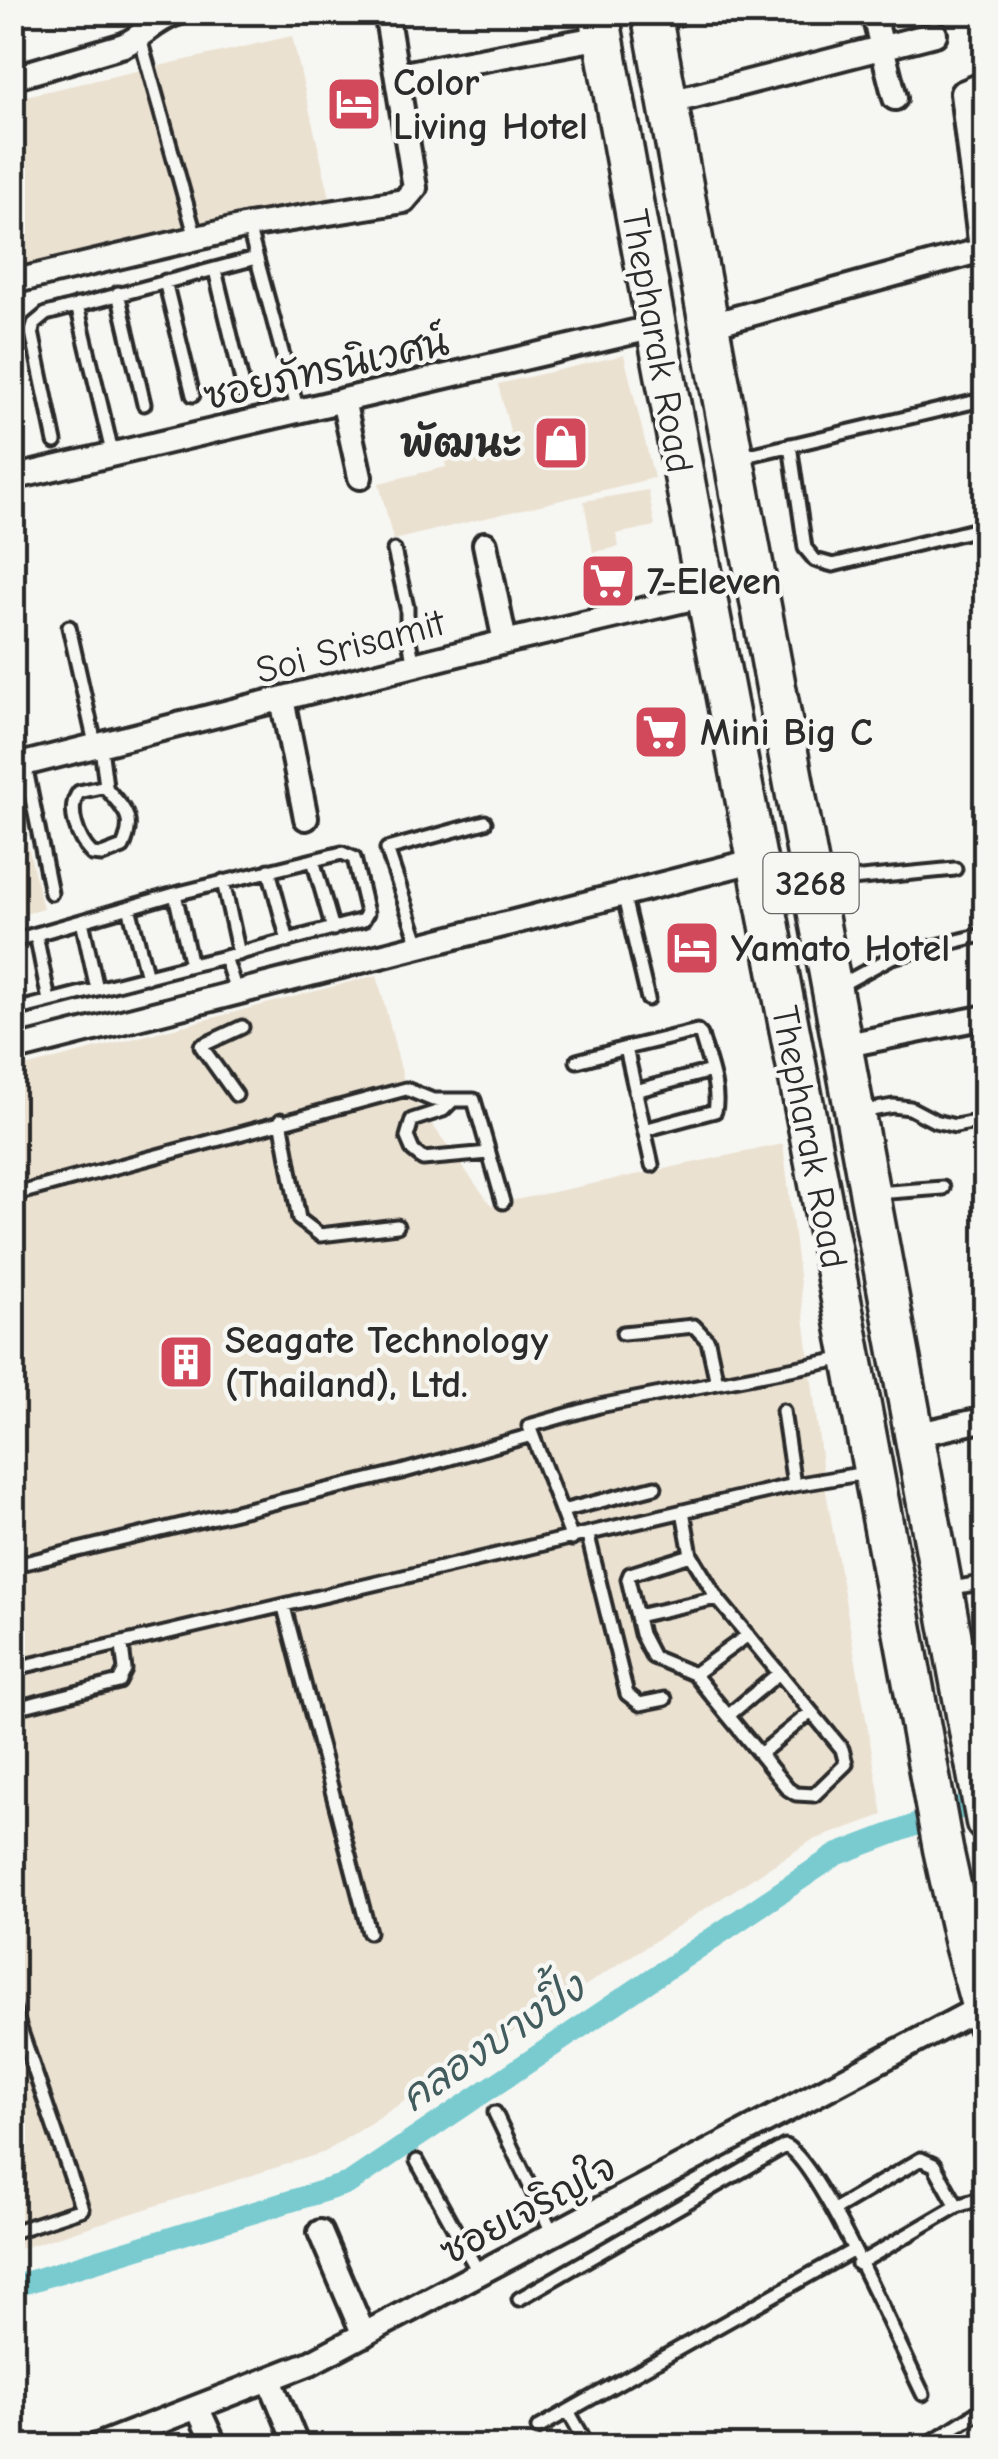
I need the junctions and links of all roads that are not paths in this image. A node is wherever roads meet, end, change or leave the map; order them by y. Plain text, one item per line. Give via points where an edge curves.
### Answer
1 (180, 12) edge
2 (386, 12) edge
3 (873, 12) edge
4 (661, 15) edge
5 (601, 25) edge
6 (936, 34) dead end
7 (140, 38) junction
8 (882, 47) junction
9 (398, 75) junction
10 (12, 78) edge
11 (986, 82) edge
12 (895, 98) dead end
13 (666, 103) junction
14 (248, 226) junction
15 (196, 238) junction
16 (983, 249) edge
17 (256, 258) junction
18 (215, 270) junction
19 (165, 281) junction
20 (12, 282) edge
21 (118, 293) junction
22 (77, 306) junction
23 (707, 326) junction
24 (655, 327) junction
25 (245, 394) dead end
26 (194, 395) dead end
27 (986, 398) edge
28 (343, 400) junction
29 (144, 404) dead end
30 (298, 411) junction
31 (55, 442) dead end
32 (790, 445) junction
33 (113, 456) junction
34 (732, 459) junction
35 (360, 477) dead end
36 (12, 478) edge
37 (986, 527) edge
38 (485, 544) dead end
39 (394, 550) dead end
40 (706, 595) junction
41 (69, 627) dead end
42 (505, 642) junction
43 (414, 664) junction
44 (282, 699) junction
45 (98, 747) junction
46 (18, 766) edge
47 (106, 786) junction
48 (306, 818) dead end
49 (485, 822) dead end
50 (313, 860) junction
51 (756, 860) junction
52 (955, 869) dead end
53 (268, 870) junction
54 (223, 881) junction
55 (811, 883) junction
56 (50, 893) dead end
57 (623, 893) junction
58 (175, 894) junction
59 (129, 907) junction
60 (82, 921) junction
61 (333, 929) junction
62 (36, 934) junction
63 (986, 934) edge
64 (12, 941) edge
65 (288, 941) junction
66 (419, 945) junction
67 (232, 955) junction
68 (191, 964) junction
69 (147, 977) junction
70 (97, 988) junction
71 (831, 990) junction
72 (236, 991) junction
73 (648, 999) dead end
74 (49, 1001) junction
75 (12, 1008) edge
76 (986, 1017) edge
77 (242, 1026) dead end
78 (842, 1046) junction
79 (626, 1048) junction
80 (12, 1050) edge
81 (577, 1062) dead end
82 (711, 1071) junction
83 (635, 1091) junction
84 (236, 1095) dead end
85 (453, 1100) junction
86 (854, 1114) junction
87 (281, 1120) junction
88 (986, 1120) edge
89 (809, 1128) junction
90 (644, 1130) junction
91 (490, 1152) junction
92 (652, 1165) dead end
93 (943, 1188) dead end
94 (871, 1194) junction
95 (12, 1195) edge
96 (503, 1202) dead end
97 (398, 1226) dead end
98 (623, 1333) dead end
99 (851, 1357) junction
100 (717, 1383) junction
101 (783, 1411) dead end
102 (986, 1419) edge
103 (915, 1435) junction
104 (532, 1436) junction
105 (873, 1472) junction
106 (794, 1485) junction
107 (654, 1487) dead end
108 (562, 1512) junction
109 (683, 1512) junction
110 (588, 1536) junction
111 (572, 1539) junction
112 (691, 1555) junction
113 (12, 1566) edge
114 (986, 1582) edge
115 (943, 1590) junction
116 (717, 1598) junction
117 (284, 1607) junction
118 (637, 1616) junction
119 (748, 1635) junction
120 (122, 1646) junction
121 (12, 1670) edge
122 (779, 1673) junction
123 (694, 1674) junction
124 (665, 1698) dead end
125 (28, 1705) dead end
126 (811, 1712) junction
127 (729, 1715) junction
128 (760, 1754) junction
129 (986, 1822) edge
130 (369, 1932) dead end
131 (12, 2005) edge
132 (983, 2015) edge
133 (495, 2113) dead end
134 (417, 2161) dead end
135 (986, 2197) edge
136 (957, 2206) junction
137 (834, 2210) junction
138 (12, 2232) edge
139 (320, 2232) dead end
140 (552, 2234) junction
141 (852, 2251) junction
142 (858, 2264) junction
143 (480, 2275) junction
144 (519, 2299) dead end
145 (364, 2335) junction
146 (270, 2380) junction
147 (923, 2394) dead end
148 (986, 2408) edge
149 (198, 2409) junction
150 (568, 2411) junction
151 (538, 2428) dead end
152 (97, 2446) edge
153 (215, 2446) edge
154 (297, 2446) edge
155 (588, 2446) edge
156 (925, 2446) edge

1 - 7 street
2 - 9 street
3 - 8 street
4 - 13 main road, Thepharak Road / 3268
5 - 9 street
5 - 24 main road, Thepharak Road / 3268
6 - 8 street
7 - 10 street
7 - 15 lane
8 - 12 street
8 - 13 street
9 - 14 street via 415,188 410,195
11 - 16 street via 962,93
13 - 23 main road, Thepharak Road / 3268
14 - 15 street
14 - 17 lane
15 - 20 street
16 - 23 street
17 - 18 lane
17 - 30 lane
18 - 19 lane
18 - 25 lane
19 - 21 lane
19 - 26 lane
21 - 22 lane
21 - 29 lane
22 - 31 lane via 46,314 32,332
22 - 33 lane
23 - 34 main road, Thepharak Road / 3268
24 - 28 street, ซอยภัทรนิเวศน์
24 - 40 main road, Thepharak Road / 3268
27 - 32 lane
28 - 30 street, ซอยภัทรนิเวศน์
28 - 35 street
30 - 33 street, ซอยภัทรนิเวศน์
32 - 34 lane
32 - 37 lane via 805,548 815,560 834,564
33 - 36 street, ซอยภัทรนิเวศน์
34 - 55 main road, Thepharak Road / 3268
38 - 42 street
39 - 43 lane
40 - 42 street, Soi Srisamit
40 - 51 main road, Thepharak Road / 3268
41 - 45 lane
42 - 43 street, Soi Srisamit
43 - 44 street, Soi Srisamit
44 - 45 street, Soi Srisamit
44 - 48 street
45 - 46 street, Soi Srisamit
45 - 47 lane
46 - 56 lane
47 - 47 lane via 123,805 126,842 92,854 78,834 73,803 79,792
49 - 66 lane via 387,849
50 - 53 lane
50 - 61 lane
50 - 61 lane via 342,853 354,858 367,912 363,920
51 - 57 street
51 - 89 main road, Thepharak Road / 3268
52 - 55 lane
53 - 54 lane
53 - 65 lane
54 - 58 lane
54 - 67 lane
55 - 71 main road, Thepharak Road / 3268
57 - 66 street
57 - 73 lane
58 - 59 lane
58 - 68 lane
59 - 60 lane
59 - 69 lane
60 - 62 lane
60 - 70 lane
61 - 65 lane
62 - 64 lane
62 - 74 lane
63 - 71 lane via 892,957
65 - 67 lane
66 - 72 street
67 - 68 lane
67 - 72 lane
68 - 69 lane
69 - 70 lane
70 - 74 lane
71 - 78 main road, Thepharak Road / 3268
72 - 80 street
74 - 75 lane
76 - 78 street
77 - 84 lane via 201,1046
78 - 86 main road, Thepharak Road / 3268
79 - 81 lane
79 - 82 lane via 697,1030
79 - 83 lane
82 - 83 lane
82 - 90 lane via 715,1112
83 - 90 lane
85 - 87 lane via 406,1089
85 - 91 lane via 474,1100
85 - 91 lane via 412,1120 407,1136 413,1151 423,1159
86 - 88 lane via 894,1106 945,1125
86 - 89 main road
86 - 94 main road, Thepharak Road / 3268
87 - 95 lane
87 - 97 lane via 307,1228 320,1235
89 - 99 main road, Thepharak Road / 3268
90 - 92 lane
91 - 96 lane
93 - 94 lane
94 - 103 main road, Thepharak Road / 3268
98 - 100 lane via 694,1326 708,1341
99 - 100 lane
99 - 105 main road, Thepharak Road / 3268
100 - 104 lane via 529,1426
101 - 106 lane
102 - 103 street
103 - 115 main road, Thepharak Road / 3268
104 - 108 lane
104 - 113 lane
105 - 106 lane
105 - 132 main road, Thepharak Road / 3268 via 943,1848
106 - 109 lane
107 - 108 lane
108 - 111 lane
109 - 110 lane
109 - 112 lane
110 - 111 lane
110 - 124 lane via 627,1694 640,1704
111 - 117 lane
112 - 116 lane
112 - 118 lane via 630,1574
114 - 115 lane
115 - 129 main road, Thepharak Road / 3268
116 - 118 lane
116 - 119 lane
117 - 120 lane
117 - 130 lane
118 - 123 lane via 653,1657
119 - 122 lane
119 - 123 lane
120 - 121 lane
120 - 125 lane via 119,1682
122 - 126 lane
122 - 127 lane
123 - 127 lane
126 - 128 lane
126 - 128 lane via 846,1764 814,1795 788,1789
127 - 128 lane
131 - 138 lane via 82,2208
132 - 140 street, ซอยเจริญใจ
133 - 140 lane
134 - 143 lane
135 - 136 lane
136 - 137 lane via 934,2164 921,2159
136 - 142 lane
137 - 141 lane
137 - 144 lane via 812,2172 784,2146
139 - 145 street
140 - 143 street, ซอยเจริญใจ
141 - 142 lane
141 - 150 lane
142 - 147 lane
143 - 145 street, ซอยเจริญใจ
145 - 146 street, ซอยเจริญใจ
146 - 149 street, ซอยเจริญใจ
146 - 154 street
148 - 156 lane
149 - 152 street, ซอยเจริญใจ
149 - 153 street
150 - 151 lane
150 - 155 lane

